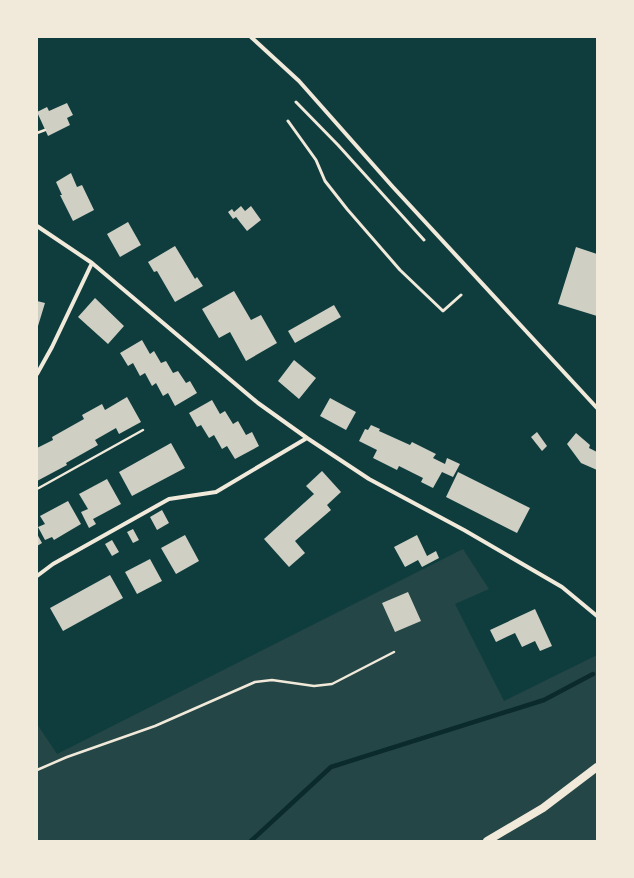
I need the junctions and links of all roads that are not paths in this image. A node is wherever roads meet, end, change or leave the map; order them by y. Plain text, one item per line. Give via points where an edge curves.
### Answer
1 (251, 37) edge
2 (296, 102) dead end
3 (288, 121) dead end
4 (37, 226) edge
5 (424, 240) dead end
6 (92, 263) junction
7 (461, 295) dead end
8 (37, 374) edge
9 (597, 408) edge
10 (307, 438) junction
11 (37, 576) edge
12 (597, 616) edge
13 (597, 767) edge
14 (487, 841) edge

1 - 9 street via 299,81
2 - 5 lane
3 - 7 lane via 316,160 326,181 400,270 443,311
4 - 6 street
6 - 8 street
6 - 10 street via 258,403
10 - 11 street via 216,492 169,499 53,564
10 - 12 street via 369,480 464,530 562,587
13 - 14 main road via 543,808

